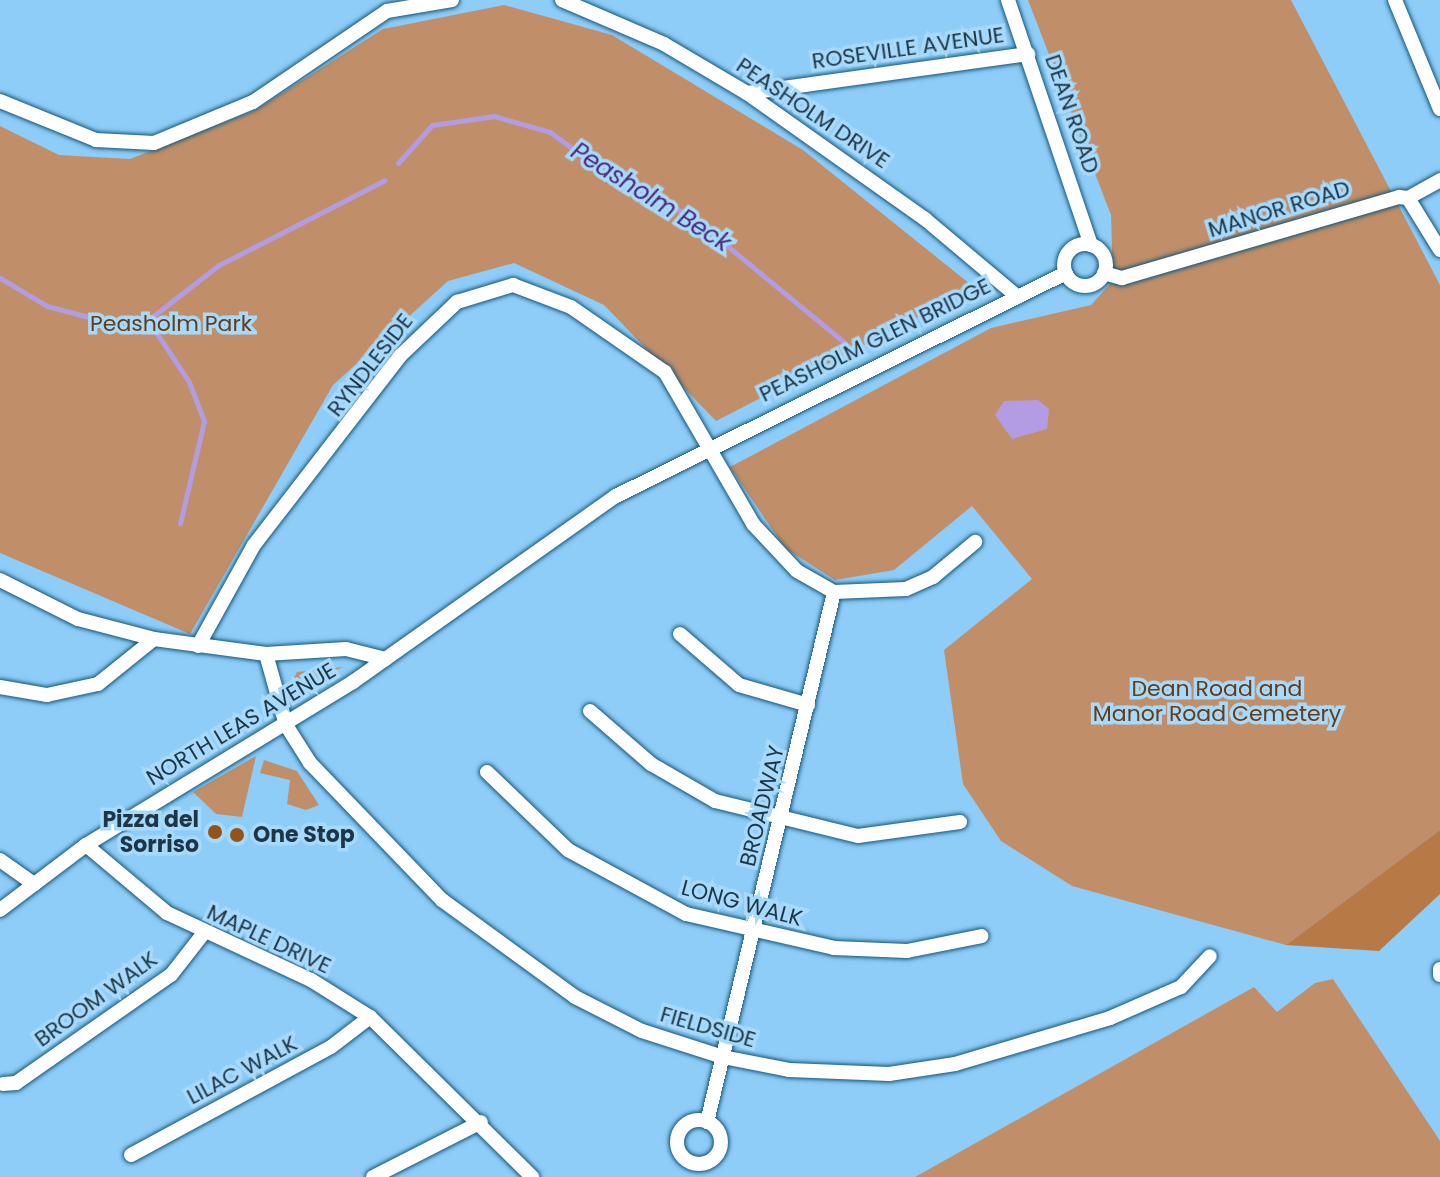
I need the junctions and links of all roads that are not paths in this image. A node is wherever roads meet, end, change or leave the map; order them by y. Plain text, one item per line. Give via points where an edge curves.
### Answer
1 (452, 0) edge
2 (562, 0) edge
3 (1008, 0) edge
4 (1395, 0) edge
5 (1028, 54) junction
6 (747, 93) junction
7 (0, 101) edge
8 (1440, 109) edge
9 (1440, 180) edge
10 (1408, 198) junction
11 (1091, 245) junction
12 (1440, 250) edge
13 (1066, 273) junction
14 (1104, 273) junction
15 (1018, 297) junction
16 (704, 448) junction
17 (975, 542) dead end
18 (0, 580) edge
19 (834, 592) junction
20 (680, 634) dead end
21 (154, 639) junction
22 (198, 646) junction
23 (266, 654) junction
24 (386, 659) junction
25 (0, 687) edge
26 (808, 705) junction
27 (590, 711) dead end
28 (286, 725) junction
29 (487, 772) dead end
30 (782, 820) junction
31 (960, 822) dead end
32 (86, 845) junction
33 (0, 860) edge
34 (34, 884) junction
35 (0, 910) edge
36 (753, 932) junction
37 (203, 934) junction
38 (982, 936) dead end
39 (1210, 956) dead end
40 (370, 1017) junction
41 (723, 1057) junction
42 (3, 1084) dead end
43 (481, 1122) junction
44 (707, 1122) dead end
45 (131, 1155) dead end
46 (373, 1177) edge
47 (532, 1177) edge

1 - 7 street via 387,11 253,102 154,143 96,140
2 - 6 street, PEASHOLM DRIVE via 664,44
3 - 5 street, DEAN ROAD
4 - 8 street
5 - 6 street, ROSEVILLE AVENUE
5 - 11 street, DEAN ROAD
6 - 15 street, PEASHOLM DRIVE via 925,219
9 - 10 street, MANOR ROAD
10 - 12 street
10 - 14 street, MANOR ROAD via 1122,278
11 - 13 street via 1071,249
11 - 14 street via 1104,255
13 - 14 street, MANOR ROAD via 1084,286
13 - 15 street, PEASHOLM GLEN BRIDGE
15 - 16 street, PEASHOLM GLEN BRIDGE
16 - 19 street, RYNDLESIDE via 776,550
16 - 22 street, RYNDLESIDE via 665,372 537,290 484,289 428,325 369,394 254,545
16 - 24 street, NORTH LEAS AVENUE via 565,527
17 - 19 street via 933,577 906,589
18 - 21 street via 78,619
19 - 26 street, BROADWAY
20 - 26 street via 739,685
21 - 22 street
21 - 25 street via 98,684 47,695
22 - 23 street
23 - 24 street via 346,649
23 - 28 street
24 - 28 street, NORTH LEAS AVENUE
26 - 30 street, BROADWAY
27 - 30 street via 651,764 715,801
28 - 32 street, NORTH LEAS AVENUE
28 - 41 street, FIELDSIDE via 362,825 506,952 642,1031
29 - 36 street, LONG WALK via 568,850 629,889
30 - 31 street via 858,836
30 - 36 street, BROADWAY
32 - 34 street, NORTH LEAS AVENUE
32 - 37 street, MAPLE DRIVE
33 - 34 street
34 - 35 street, NORTH LEAS AVENUE
36 - 38 street, LONG WALK via 834,948 907,951
36 - 41 street, BROADWAY
37 - 40 street, MAPLE DRIVE via 311,980
37 - 42 street, BROOM WALK via 171,975 16,1083
39 - 41 street, FIELDSIDE via 1181,987 1110,1018 955,1064 889,1074 789,1070
40 - 43 street, MAPLE DRIVE
40 - 45 street, LILAC WALK via 331,1047
41 - 44 street, BROADWAY
43 - 46 street
43 - 47 street, MAPLE DRIVE

